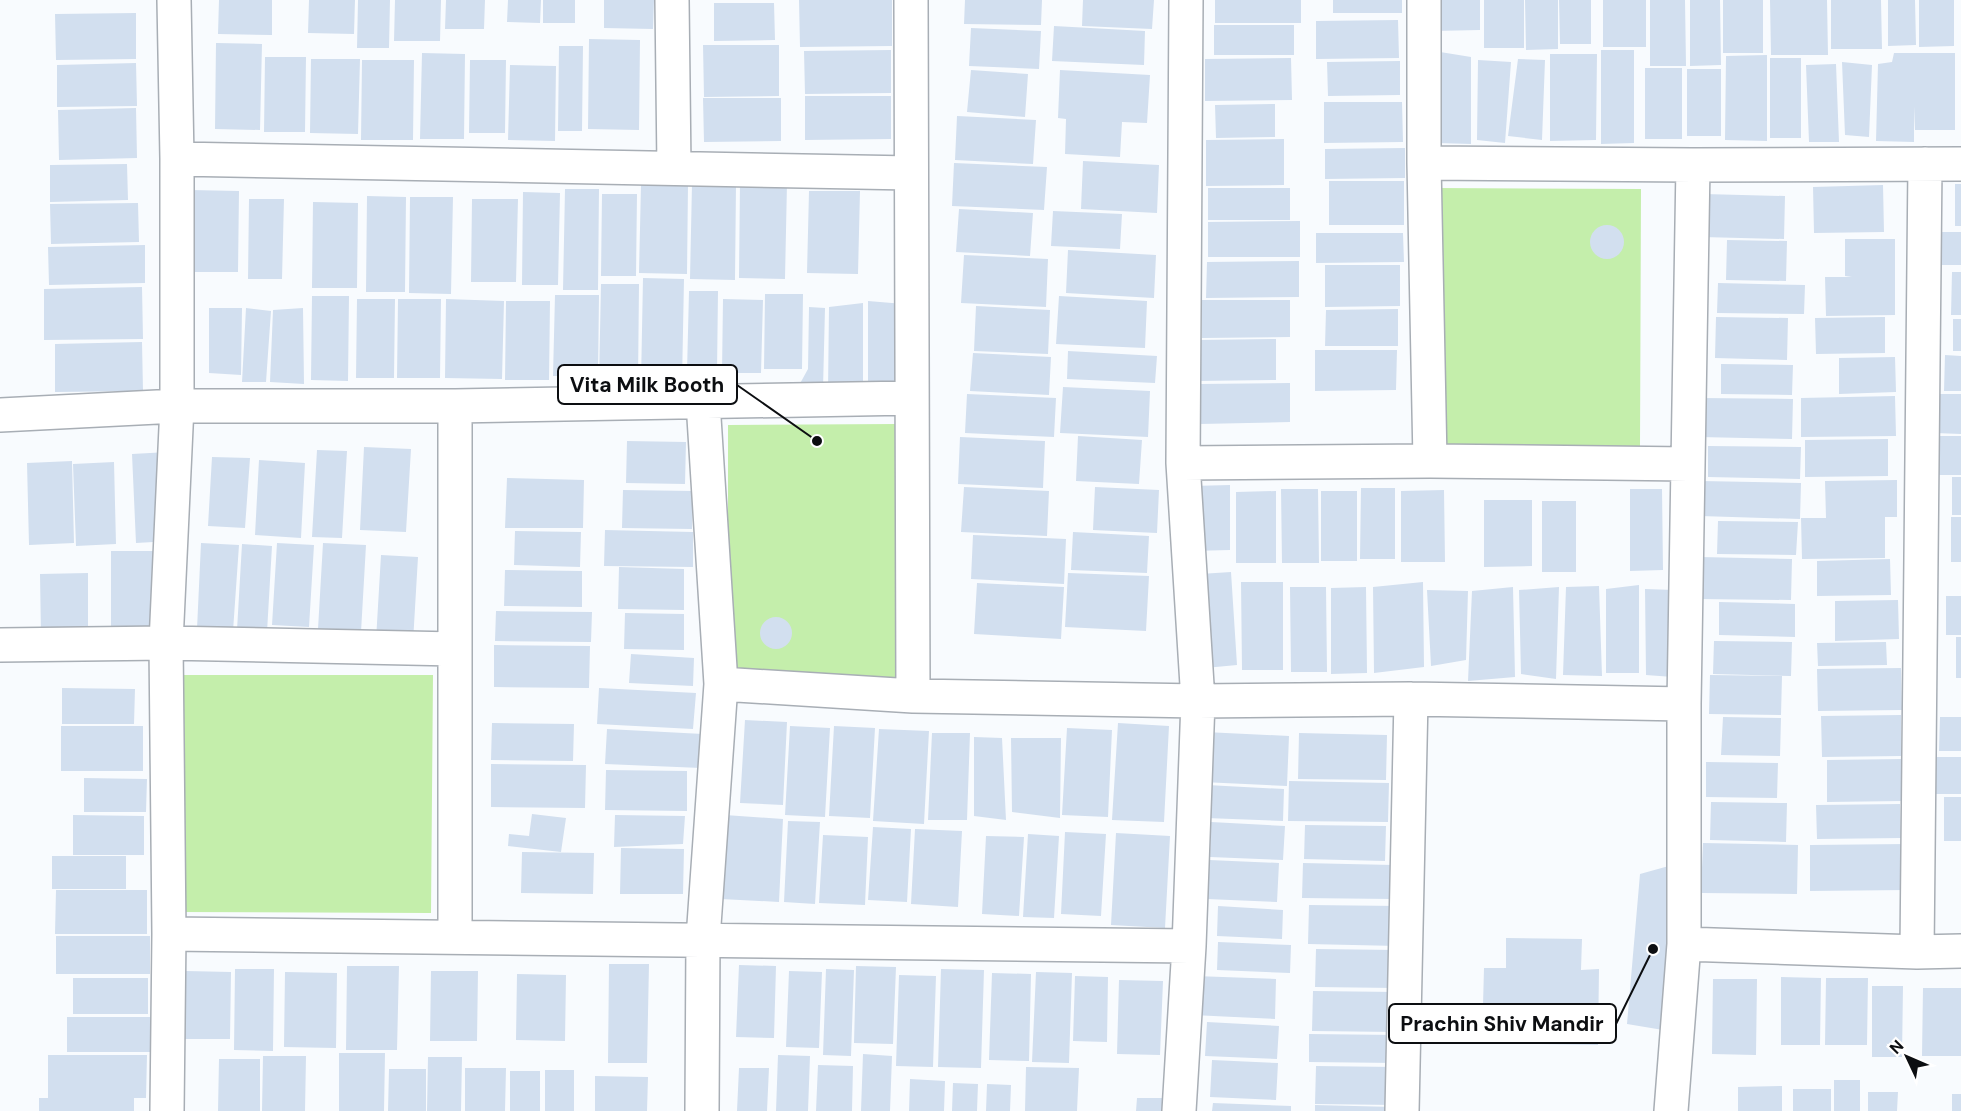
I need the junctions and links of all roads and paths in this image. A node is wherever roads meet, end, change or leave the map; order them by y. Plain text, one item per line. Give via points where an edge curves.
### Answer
1 (174, 0) edge
2 (672, 0) edge
3 (911, 0) edge
4 (1186, 0) edge
5 (1424, 0) edge
6 (177, 159) junction
7 (1425, 164) junction
8 (1925, 164) junction
9 (1961, 164) edge
10 (1693, 165) junction
11 (674, 168) junction
12 (911, 173) junction
13 (912, 398) junction
14 (703, 402) junction
15 (177, 406) junction
16 (455, 406) junction
17 (0, 415) edge
18 (1430, 461) junction
19 (1183, 463) junction
20 (1688, 464) junction
21 (166, 642) junction
22 (0, 645) edge
23 (455, 649) junction
24 (721, 684) junction
25 (913, 696) junction
26 (1411, 699) junction
27 (1198, 701) junction
28 (1684, 704) junction
29 (169, 934) junction
30 (455, 937) junction
31 (703, 939) junction
32 (1684, 944) junction
33 (1189, 946) junction
34 (1961, 951) edge
35 (1917, 952) junction
36 (166, 1111) edge
37 (702, 1111) edge
38 (1179, 1111) edge
39 (1402, 1111) edge
40 (1671, 1111) edge

1 - 6 street
2 - 11 street
3 - 12 street
4 - 19 street
5 - 7 street
6 - 11 street
6 - 15 street
7 - 10 street
7 - 18 street
8 - 9 street
8 - 10 street
8 - 35 street
10 - 20 street
11 - 12 street
12 - 13 street
13 - 14 street
13 - 25 street
14 - 16 street
14 - 24 street
15 - 16 street
15 - 17 street
15 - 21 street
16 - 23 street
18 - 19 street
18 - 20 street
19 - 27 street
20 - 28 street
21 - 22 street
21 - 23 street
21 - 29 street
23 - 30 street
24 - 25 street
24 - 31 street
25 - 27 street
26 - 27 street
26 - 28 street
26 - 39 street
27 - 33 street
28 - 32 street
29 - 30 street
29 - 36 street
30 - 31 street
31 - 33 street
31 - 37 street
32 - 35 street
32 - 40 street
33 - 38 street
34 - 35 street

